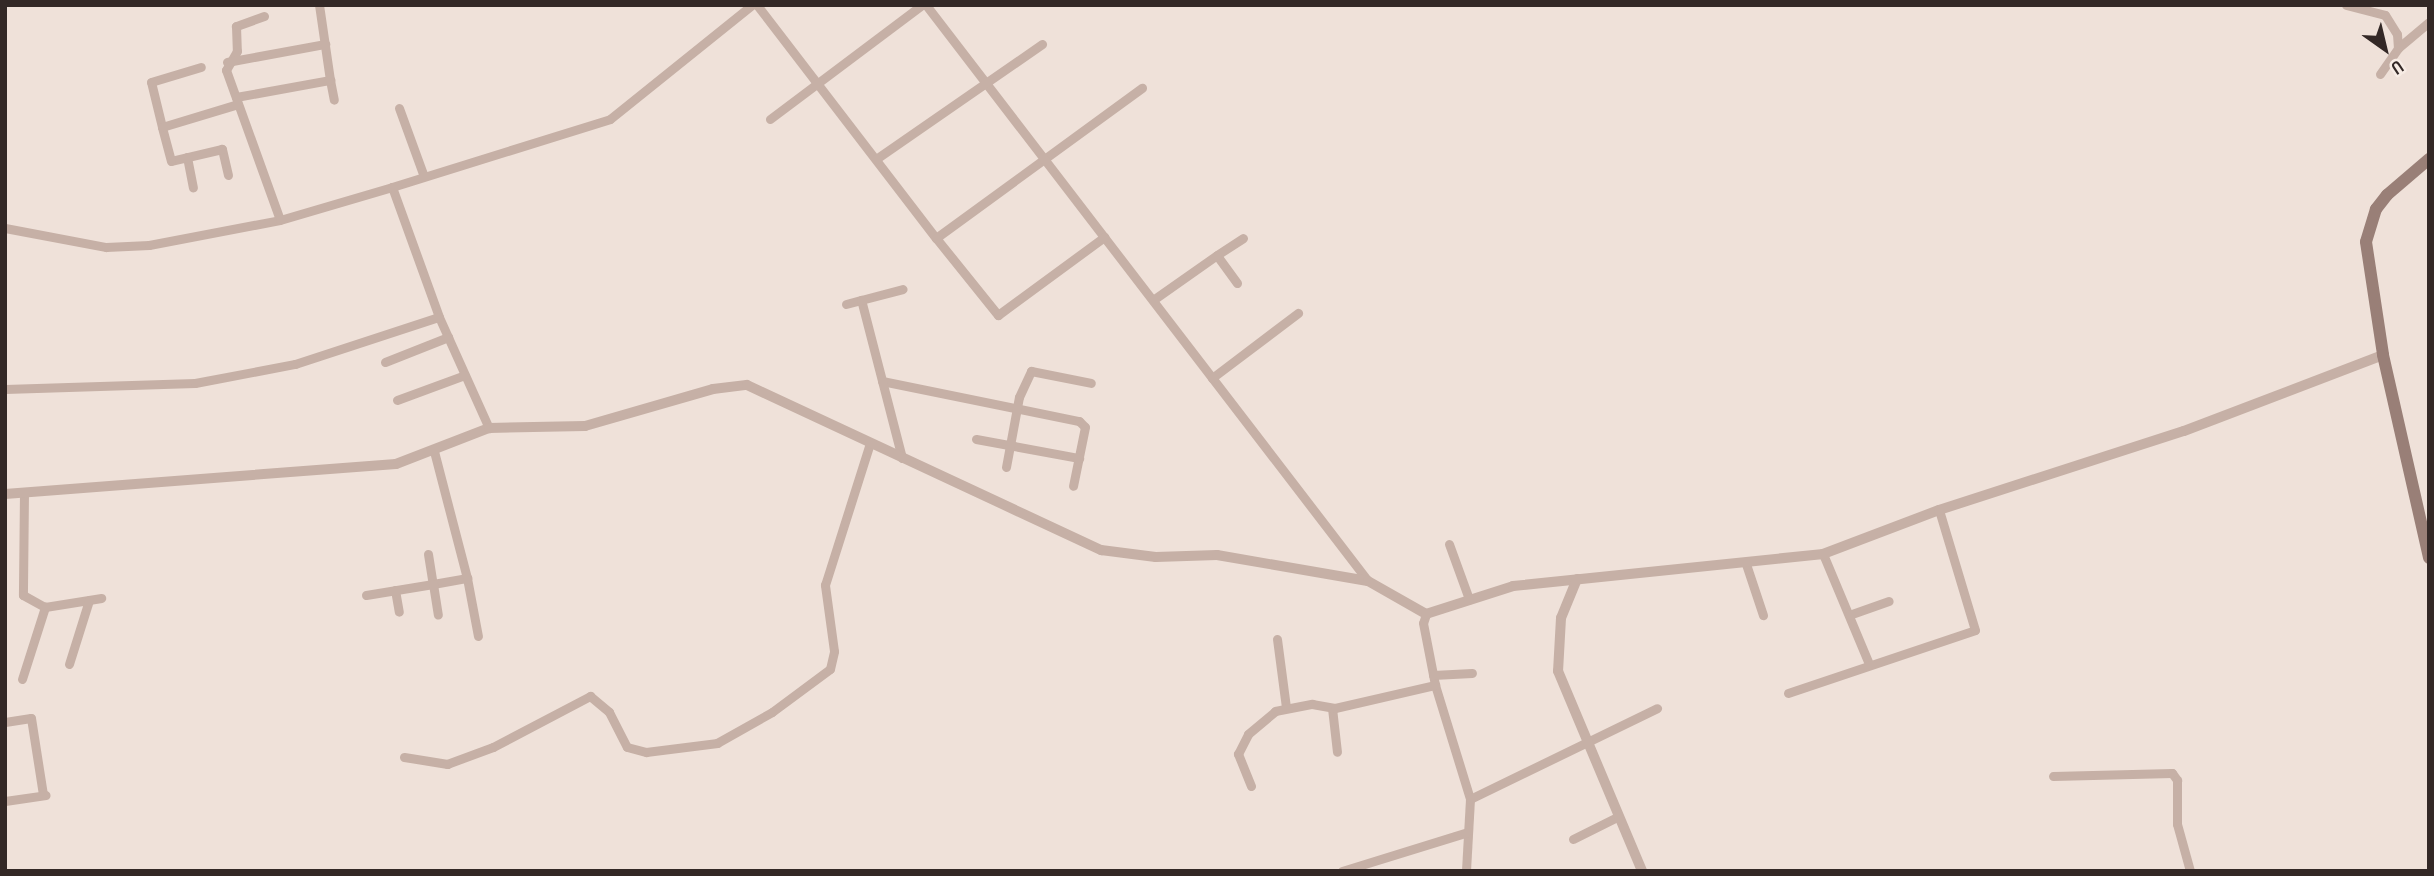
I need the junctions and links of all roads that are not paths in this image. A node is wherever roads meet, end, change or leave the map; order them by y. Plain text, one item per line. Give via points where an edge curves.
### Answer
1 (319, 5) edge
2 (751, 5) edge
3 (757, 5) edge
4 (924, 5) edge
5 (2346, 5) edge
6 (264, 16) dead end
7 (2429, 22) edge
8 (325, 44) junction
9 (1042, 44) dead end
10 (2398, 48) junction
11 (227, 62) junction
12 (201, 67) dead end
13 (2380, 74) dead end
14 (330, 80) junction
15 (817, 81) junction
16 (986, 81) junction
17 (1142, 88) dead end
18 (334, 100) dead end
19 (237, 101) junction
20 (399, 108) dead end
21 (770, 119) dead end
22 (162, 127) junction
23 (187, 157) junction
24 (876, 159) junction
25 (1046, 159) junction
26 (2429, 159) edge
27 (424, 174) junction
28 (228, 175) dead end
29 (193, 187) dead end
30 (392, 187) junction
31 (280, 220) junction
32 (5, 228) edge
33 (1104, 237) junction
34 (1243, 237) dead end
35 (936, 239) junction
36 (1217, 255) junction
37 (1237, 283) dead end
38 (903, 289) dead end
39 (861, 300) junction
40 (1153, 300) junction
41 (846, 304) dead end
42 (1298, 313) dead end
43 (439, 317) junction
44 (448, 337) junction
45 (2383, 355) junction
46 (385, 362) dead end
47 (465, 375) junction
48 (1212, 378) junction
49 (882, 381) junction
50 (1091, 383) dead end
51 (5, 389) edge
52 (397, 400) dead end
53 (1017, 408) junction
54 (489, 428) junction
55 (976, 439) dead end
56 (870, 443) junction
57 (1010, 444) junction
58 (434, 451) junction
59 (902, 458) junction
60 (1079, 458) junction
61 (1006, 467) dead end
62 (1073, 486) dead end
63 (24, 492) junction
64 (5, 494) edge
65 (1939, 510) junction
66 (1449, 544) dead end
67 (428, 554) dead end
68 (1823, 554) junction
69 (2429, 558) edge
70 (1746, 564) junction
71 (467, 578) junction
72 (1577, 579) junction
73 (1368, 581) junction
74 (433, 584) junction
75 (395, 590) junction
76 (366, 595) dead end
77 (101, 598) dead end
78 (1469, 599) junction
79 (89, 600) junction
80 (1889, 601) dead end
81 (45, 607) junction
82 (399, 612) dead end
83 (1426, 614) junction
84 (438, 615) dead end
85 (1763, 615) dead end
86 (1849, 615) junction
87 (478, 636) dead end
88 (1277, 639) dead end
89 (69, 664) dead end
90 (1869, 664) junction
91 (1472, 673) dead end
92 (1433, 675) junction
93 (23, 679) dead end
94 (1435, 685) junction
95 (1788, 693) dead end
96 (1286, 707) junction
97 (1332, 708) junction
98 (1657, 708) dead end
99 (5, 722) edge
100 (1587, 742) junction
101 (1337, 752) dead end
102 (404, 757) dead end
103 (2053, 776) dead end
104 (1251, 786) dead end
105 (1469, 799) junction
106 (5, 801) edge
107 (1619, 816) junction
108 (1465, 833) junction
109 (1573, 839) dead end
110 (1342, 871) edge
111 (1466, 871) edge
112 (1642, 871) edge
113 (2190, 871) edge

1 - 8 street
2 - 27 street via 610,119
3 - 15 street
4 - 15 street
4 - 16 street
5 - 10 street via 2385,15 2397,34
6 - 11 street via 236,26 237,51
7 - 10 street
8 - 11 street
8 - 14 street
9 - 16 street
10 - 13 street
11 - 19 street
12 - 22 street via 151,82
14 - 18 street
14 - 19 street
15 - 21 street
15 - 24 street
16 - 24 street
16 - 25 street
17 - 25 street
19 - 22 street
19 - 31 street
20 - 27 street
22 - 23 street via 171,161
23 - 28 street via 222,149
23 - 29 street
24 - 35 street
25 - 33 street
25 - 35 street
26 - 45 main road via 2376,209 2365,242
27 - 30 street
30 - 31 street
30 - 43 street
31 - 32 street via 149,245 106,247
33 - 35 street via 998,315
33 - 40 street
34 - 36 street
36 - 37 street
36 - 40 street
38 - 39 street
39 - 41 street
39 - 49 street
40 - 48 street
42 - 48 street
43 - 44 street
43 - 51 street via 295,364 195,383
44 - 46 street
44 - 47 street
45 - 65 street via 2184,430
45 - 69 main road
47 - 52 street
47 - 54 street
48 - 73 street
49 - 53 street
49 - 59 street
50 - 53 street via 1034,370
53 - 57 street
53 - 60 street via 1079,421 1085,427
54 - 56 street via 585,426 713,389 747,385
54 - 58 street
55 - 57 street
56 - 59 street
56 - 102 street via 825,585 833,660 814,683 772,712 718,743 646,752 627,747 609,712 590,696 493,747 447,764
57 - 60 street
57 - 61 street
58 - 63 street via 396,464 363,468
58 - 71 street
59 - 73 street via 1031,521 1110,552 1156,557 1217,555
60 - 62 street
63 - 64 street
63 - 81 street via 23,595
65 - 68 street
65 - 90 street via 1977,627
66 - 78 street
67 - 74 street
68 - 70 street
68 - 86 street
70 - 72 street
70 - 85 street
71 - 74 street
71 - 87 street
72 - 78 street via 1513,586
72 - 100 street via 1561,618 1556,658
73 - 83 street
74 - 75 street
74 - 84 street
75 - 76 street
75 - 82 street
77 - 79 street
78 - 83 street
79 - 81 street
79 - 89 street
80 - 86 street
81 - 93 street
83 - 92 street via 1423,623
86 - 90 street
88 - 96 street
90 - 95 street
91 - 92 street
92 - 94 street
94 - 97 street
94 - 105 street
96 - 97 street via 1312,704
96 - 104 street via 1264,718 1240,751
97 - 101 street
98 - 100 street
99 - 106 street via 31,718 46,795
100 - 105 street
100 - 107 street
103 - 113 street via 2172,773 2177,780 2175,813
105 - 108 street via 1472,823
107 - 109 street
107 - 112 street
108 - 110 street
108 - 111 street

